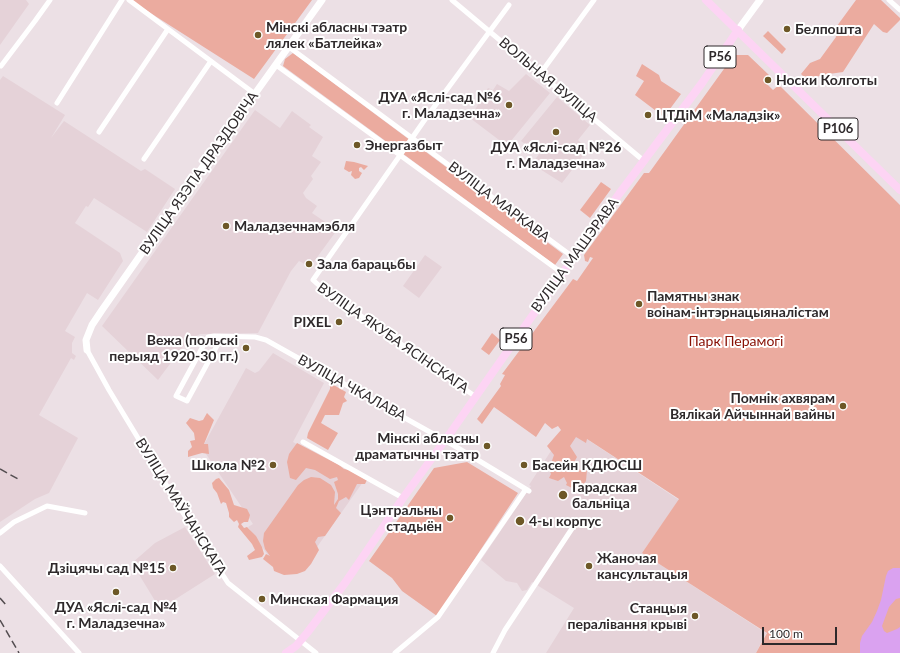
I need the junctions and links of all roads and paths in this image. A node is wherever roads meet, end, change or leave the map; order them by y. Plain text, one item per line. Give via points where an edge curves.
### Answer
1 (50, 0) edge
2 (122, 0) edge
3 (129, 0) edge
4 (322, 0) edge
5 (452, 0) edge
6 (594, 0) edge
7 (706, 0) edge
8 (760, 0) edge
9 (889, 0) edge
10 (509, 5) dead end
11 (900, 10) edge
12 (168, 29) junction
13 (738, 30) junction
14 (489, 31) junction
15 (289, 47) junction
16 (211, 61) junction
17 (276, 65) junction
18 (1, 66) dead end
19 (540, 74) junction
20 (255, 94) junction
21 (57, 104) dead end
22 (99, 132) dead end
23 (412, 138) junction
24 (401, 155) junction
25 (144, 159) dead end
26 (644, 161) junction
27 (900, 190) edge
28 (573, 258) junction
29 (562, 274) junction
30 (232, 337) junction
31 (87, 350) joint
32 (476, 397) junction
33 (445, 441) junction
34 (303, 442) dead end
35 (403, 498) junction
36 (84, 513) dead end
37 (577, 521) dead end
38 (0, 533) edge
39 (0, 566) edge
40 (301, 641) junction
41 (79, 653) edge
42 (286, 653) edge
43 (316, 653) edge
44 (395, 653) edge
45 (493, 653) edge

1 - 18 street
2 - 21 street
3 - 12 street
4 - 15 street, ВУЛІЦА ЯЗЭПА ДРАЗДОВІЧА
5 - 14 street, ВОЛЬНАЯ ВУЛІЦА
6 - 19 street
7 - 13 main road, Р106
8 - 13 street
9 - 11 street
10 - 14 street, ВУЛІЦА ЯКУБА ЯСІНСКАГА
12 - 16 street
12 - 22 street
13 - 26 main road, ВУЛІЦА МАШЭРАВА / Р56
13 - 27 main road, Р106
14 - 19 street, ВОЛЬНАЯ ВУЛІЦА
14 - 23 street, ВУЛІЦА ЯКУБА ЯСІНСКАГА
15 - 17 street, ВУЛІЦА ЯЗЭПА ДРАЗДОВІЧА
15 - 23 street, ВУЛІЦА МАРКАВА
16 - 20 street
16 - 25 street
17 - 20 street, ВУЛІЦА ЯЗЭПА ДРАЗДОВІЧА
17 - 24 street, ВУЛІЦА МАРКАВА
19 - 26 street, ВОЛЬНАЯ ВУЛІЦА
20 - 31 street, ВУЛІЦА ЯЗЭПА ДРАЗДОВІЧА via 92,325 86,340
23 - 24 street, ВУЛІЦА ЯКУБА ЯСІНСКАГА
23 - 28 street, ВУЛІЦА МАРКАВА
24 - 29 street, ВУЛІЦА МАРКАВА
24 - 32 street, ВУЛІЦА ЯКУБА ЯСІНСКАГА via 313,280
26 - 28 main road, ВУЛІЦА МАШЭРАВА / Р56
28 - 29 main road, ВУЛІЦА МАШЭРАВА / Р56
29 - 32 main road, ВУЛІЦА МАШЭРАВА / Р56
30 - 30 street, ВУЛІЦА ЧКАЛАВА via 208,337 176,396 187,401 219,342
30 - 33 street, ВУЛІЦА ЧКАЛАВА via 266,340
31 - 40 street, ВУЛІЦА МАЎЧАНСКАГА via 188,521 228,583
32 - 33 main road, ВУЛІЦА МАШЭРАВА / Р56
33 - 35 main road, ВУЛІЦА МАШЭРАВА / Р56
33 - 44 street, ВУЛІЦА ЧКАЛАВА via 527,490 438,617
34 - 35 street
35 - 40 main road, ВУЛІЦА МАШЭРАВА / Р56 via 345,584
36 - 38 street via 47,506 14,522
37 - 45 street via 505,630
39 - 41 street
40 - 42 main road, ВУЛІЦА МАШЭРАВА / Р56
40 - 43 street, ВУЛІЦА МАЎЧАНСКАГА

